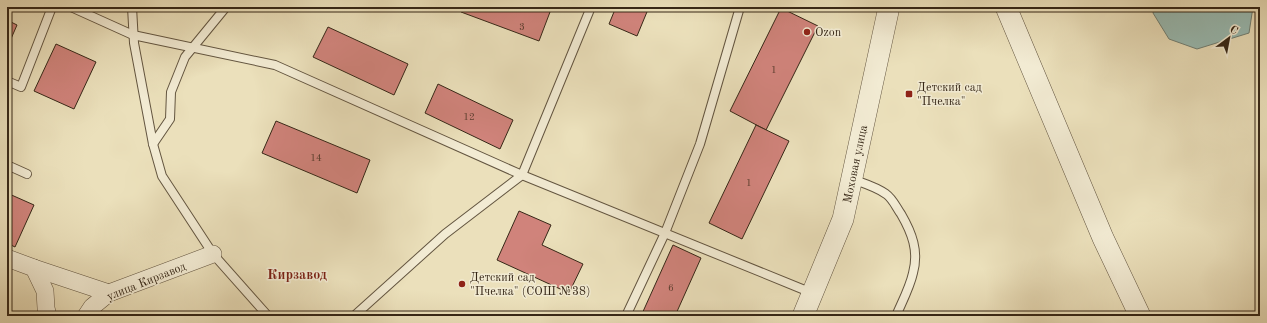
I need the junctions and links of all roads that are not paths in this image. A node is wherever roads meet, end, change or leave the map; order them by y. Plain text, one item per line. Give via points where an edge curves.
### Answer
1 (52, 7) edge
2 (70, 7) edge
3 (132, 7) edge
4 (226, 7) edge
5 (591, 7) edge
6 (740, 7) edge
7 (889, 7) edge
8 (1006, 7) edge
9 (133, 35) junction
10 (193, 48) junction
11 (7, 81) edge
12 (153, 144) junction
13 (7, 165) edge
14 (27, 174) dead end
15 (522, 176) junction
16 (852, 179) junction
17 (665, 233) junction
18 (213, 254) junction
19 (7, 258) edge
20 (34, 268) junction
21 (109, 293) junction
22 (812, 293) junction
23 (48, 316) edge
24 (86, 316) edge
25 (268, 316) edge
26 (354, 316) edge
27 (626, 316) edge
28 (803, 316) edge
29 (896, 316) edge
30 (1140, 316) edge

1 - 11 lane via 21,87
2 - 9 lane
3 - 9 lane
4 - 10 lane
5 - 15 lane
6 - 17 lane via 700,144
7 - 16 street, Моховая улица
8 - 30 street via 1103,238
9 - 10 lane
9 - 12 lane
10 - 12 lane via 185,57 171,92 170,119
10 - 15 lane via 275,65
12 - 18 lane via 162,176
13 - 14 lane
15 - 17 lane
15 - 26 lane via 445,234
16 - 22 street, Моховая улица via 843,219
16 - 29 lane via 886,194 909,229 915,247 913,274
17 - 22 lane
17 - 27 lane
18 - 21 street, улица Кирзавод
18 - 25 lane
19 - 20 street
20 - 21 street
20 - 23 street via 45,291
21 - 24 street, улица Кирзавод via 92,307
22 - 28 street, Моховая улица

